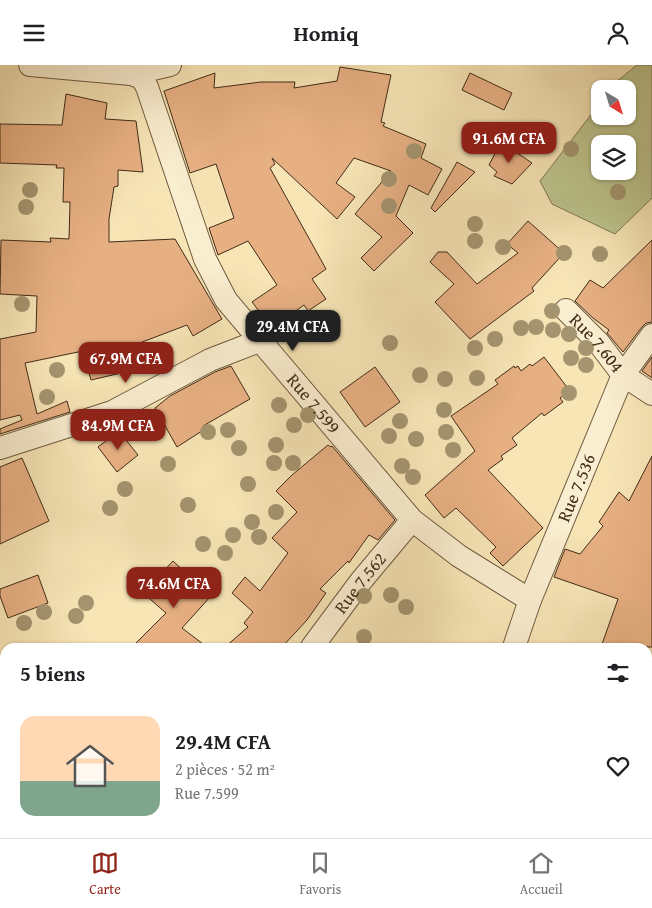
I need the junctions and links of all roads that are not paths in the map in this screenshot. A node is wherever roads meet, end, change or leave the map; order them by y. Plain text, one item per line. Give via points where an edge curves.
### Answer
1 (30, 65) edge
2 (170, 65) edge
3 (131, 74) junction
4 (566, 310) dead end
5 (652, 335) edge
6 (259, 341) junction
7 (623, 375) junction
8 (652, 394) edge
9 (0, 448) edge
10 (412, 520) junction
11 (530, 600) junction
12 (315, 643) edge
13 (515, 643) edge

1 - 3 street
2 - 3 street
3 - 6 street, Rue 7.599 via 142,78 147,87 205,259 226,300
4 - 7 street, Rue 7.604 via 598,342
5 - 7 street, Rue 7.536
6 - 9 street via 210,360 112,412
6 - 10 street, Rue 7.599
7 - 8 street, Rue 7.604
7 - 11 street, Rue 7.536
10 - 11 street, Rue 7.599 via 459,556
10 - 12 street, Rue 7.562
11 - 13 street, Rue 7.536

